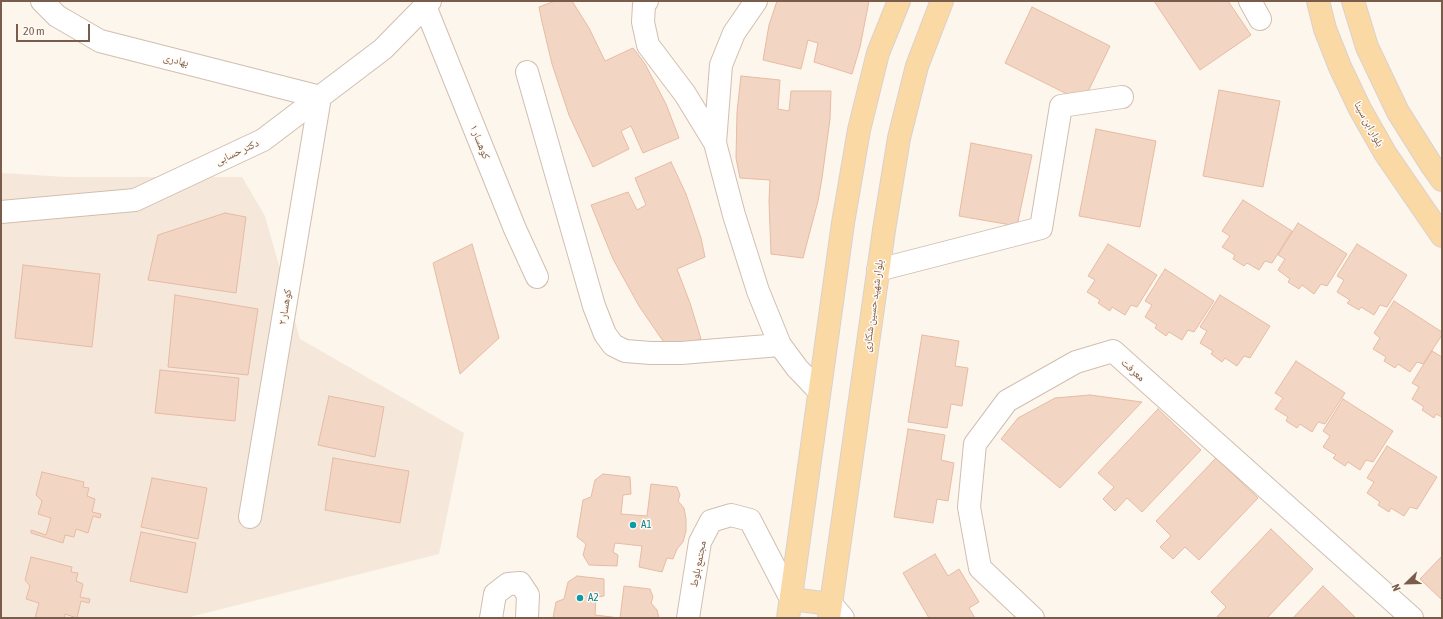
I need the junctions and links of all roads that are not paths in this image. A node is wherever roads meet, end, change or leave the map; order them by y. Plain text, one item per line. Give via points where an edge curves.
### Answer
1 (42, 1) edge
2 (647, 1) edge
3 (756, 1) edge
4 (899, 1) edge
5 (942, 1) edge
6 (1318, 1) edge
7 (1353, 1) edge
8 (428, 4) edge
9 (527, 72) dead end
10 (320, 97) junction
11 (1122, 97) dead end
12 (715, 143) junction
13 (1442, 180) edge
14 (1, 212) edge
15 (1442, 236) edge
16 (878, 270) junction
17 (537, 277) dead end
18 (780, 345) junction
19 (819, 391) junction
20 (250, 517) dead end
21 (789, 608) edge
22 (834, 613) edge
23 (491, 618) edge
24 (527, 618) edge
25 (688, 618) edge
26 (1033, 618) edge
27 (1412, 618) edge

1 - 10 street, بهادری via 57,16 100,41
2 - 12 street via 644,5 643,22 648,45 685,94
3 - 12 street via 734,32 721,65
4 - 19 main road via 878,53 859,130
5 - 16 main road, بلوار شهید حسین شکاری via 917,66 899,138
6 - 15 main road, بلوار ابن سینا via 1325,29 1360,109 1385,153
7 - 13 main road via 1367,47 1398,112
8 - 10 street, دکتر حسابی via 383,48
8 - 17 street, کوهسار ۱ via 515,229
9 - 18 street via 594,306 605,334 613,345 625,351 681,353
10 - 14 street, دکتر حسابی via 263,140 135,200
10 - 20 street, کوهسار ۲
11 - 16 street via 1061,106 1041,228
12 - 18 street via 758,291
16 - 22 main road, بلوار شهید حسین شکاری
18 - 19 street
19 - 21 main road
21 - 22 main road
21 - 25 street, مجتمع بلوط via 750,520 731,515 711,521 700,542
23 - 24 street via 495,594 508,584 520,583 528,595
26 - 27 street, معرفت via 980,568 969,507 975,444 1007,401 1076,362 1113,351

